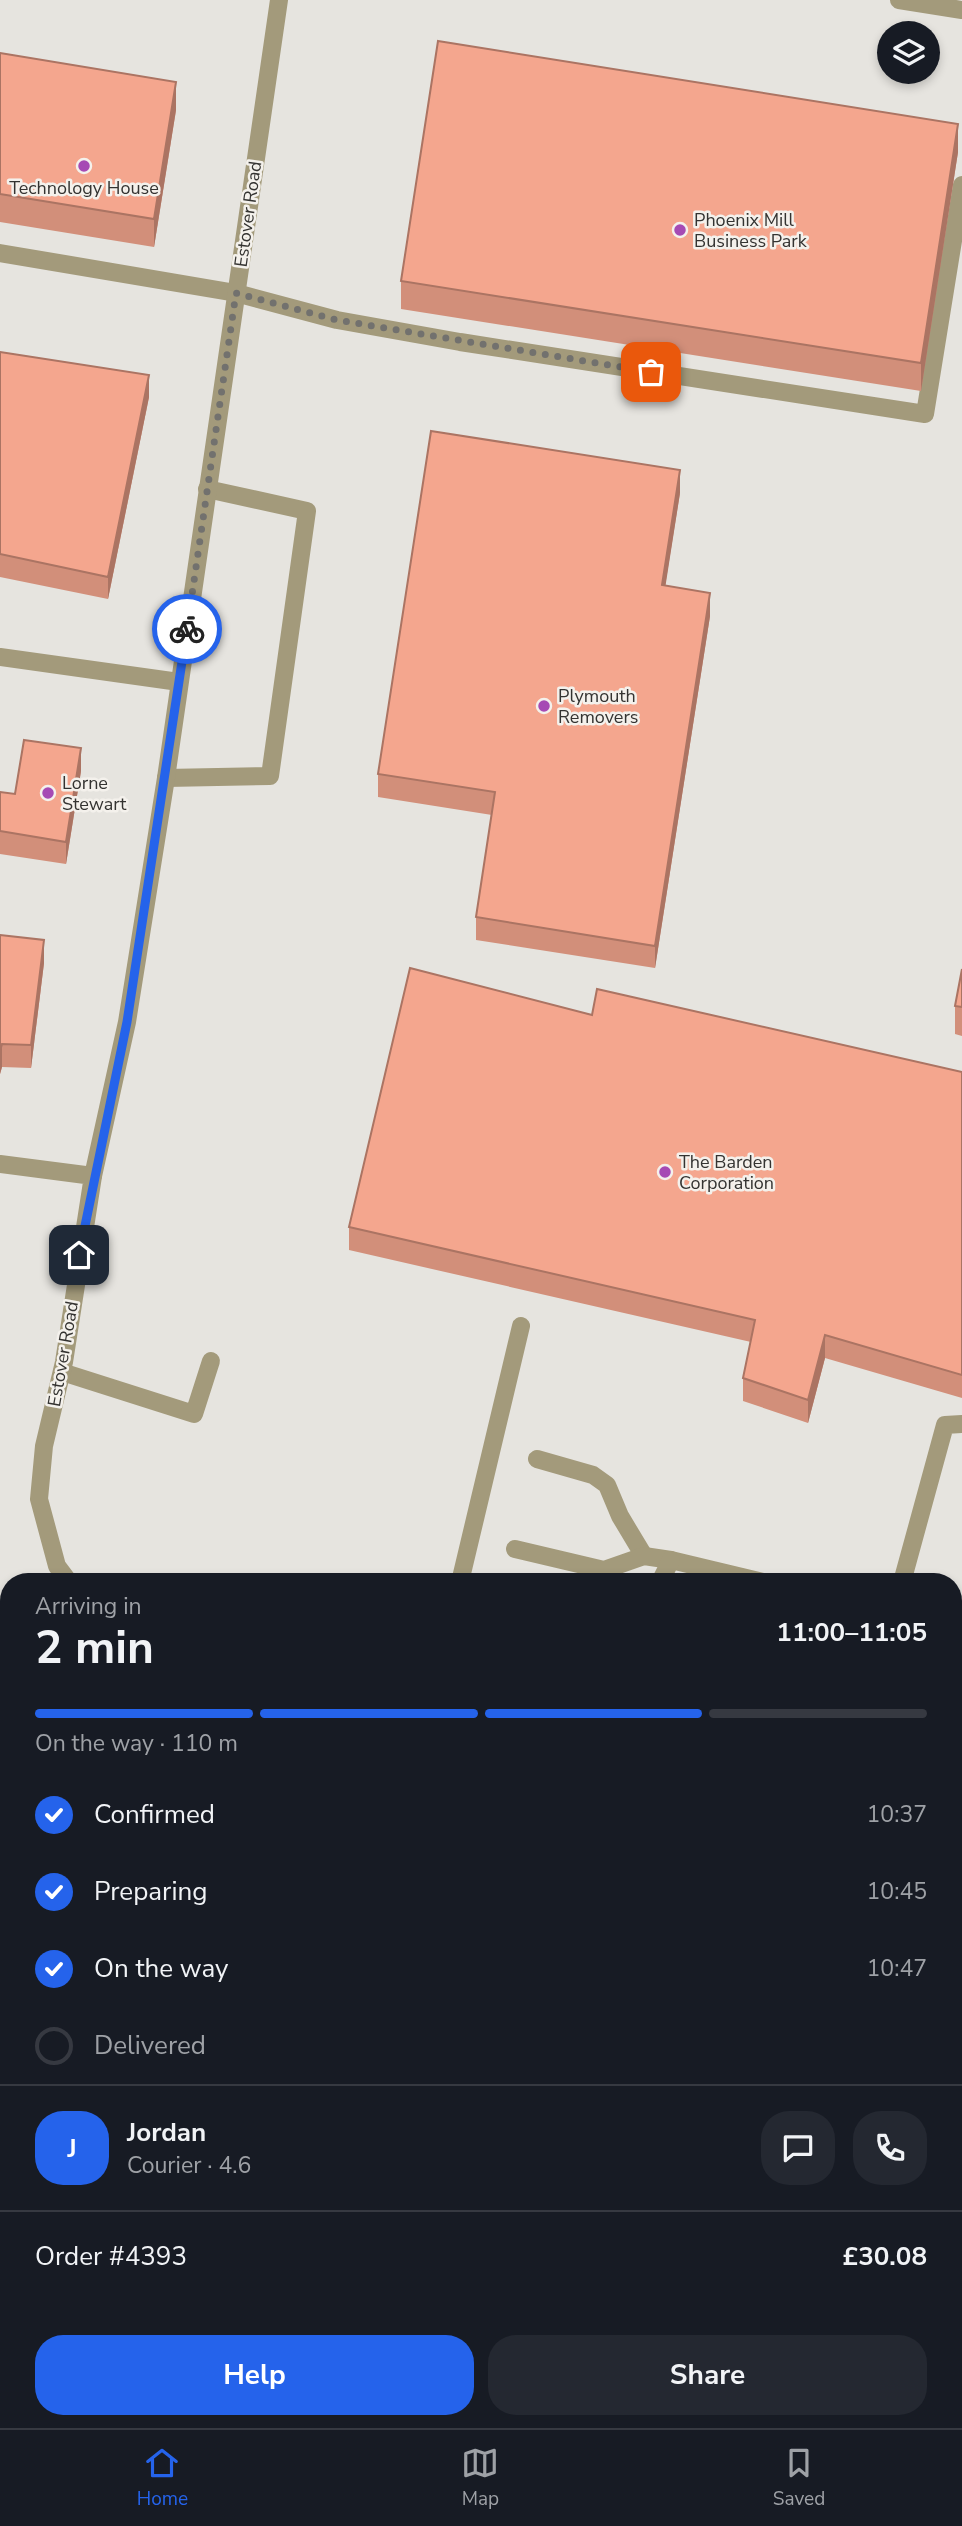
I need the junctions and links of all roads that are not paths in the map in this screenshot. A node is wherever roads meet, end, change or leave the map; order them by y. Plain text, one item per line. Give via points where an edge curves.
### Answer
1 (279, 0) edge
2 (898, 0) edge
3 (962, 10) edge
4 (962, 185) edge
5 (0, 253) edge
6 (236, 293) junction
7 (207, 489) junction
8 (0, 657) edge
9 (179, 682) junction
10 (166, 778) junction
11 (0, 1164) edge
12 (93, 1176) junction
13 (521, 1326) dead end
14 (211, 1361) dead end
15 (62, 1372) junction
16 (962, 1424) edge
17 (537, 1459) dead end
18 (515, 1549) dead end
19 (644, 1556) junction
20 (671, 1560) junction
21 (62, 1573) edge
22 (462, 1573) edge
23 (664, 1573) edge
24 (725, 1573) edge
25 (904, 1573) edge

1 - 6 street, Estover Road
2 - 3 street
4 - 6 street via 925,414 460,342 337,320
5 - 6 street
6 - 7 street, Estover Road
7 - 9 street, Estover Road
7 - 10 street via 307,511 270,776
8 - 9 street
9 - 10 street, Estover Road
10 - 12 street, Estover Road via 127,1022
11 - 12 street
12 - 15 street, Estover Road
13 - 22 street
14 - 15 street via 194,1414
15 - 21 street, Estover Road via 44,1446 39,1499
16 - 25 street via 945,1425
17 - 19 street via 593,1475 607,1485
18 - 19 street via 604,1570
19 - 20 street
20 - 23 street
20 - 24 street

